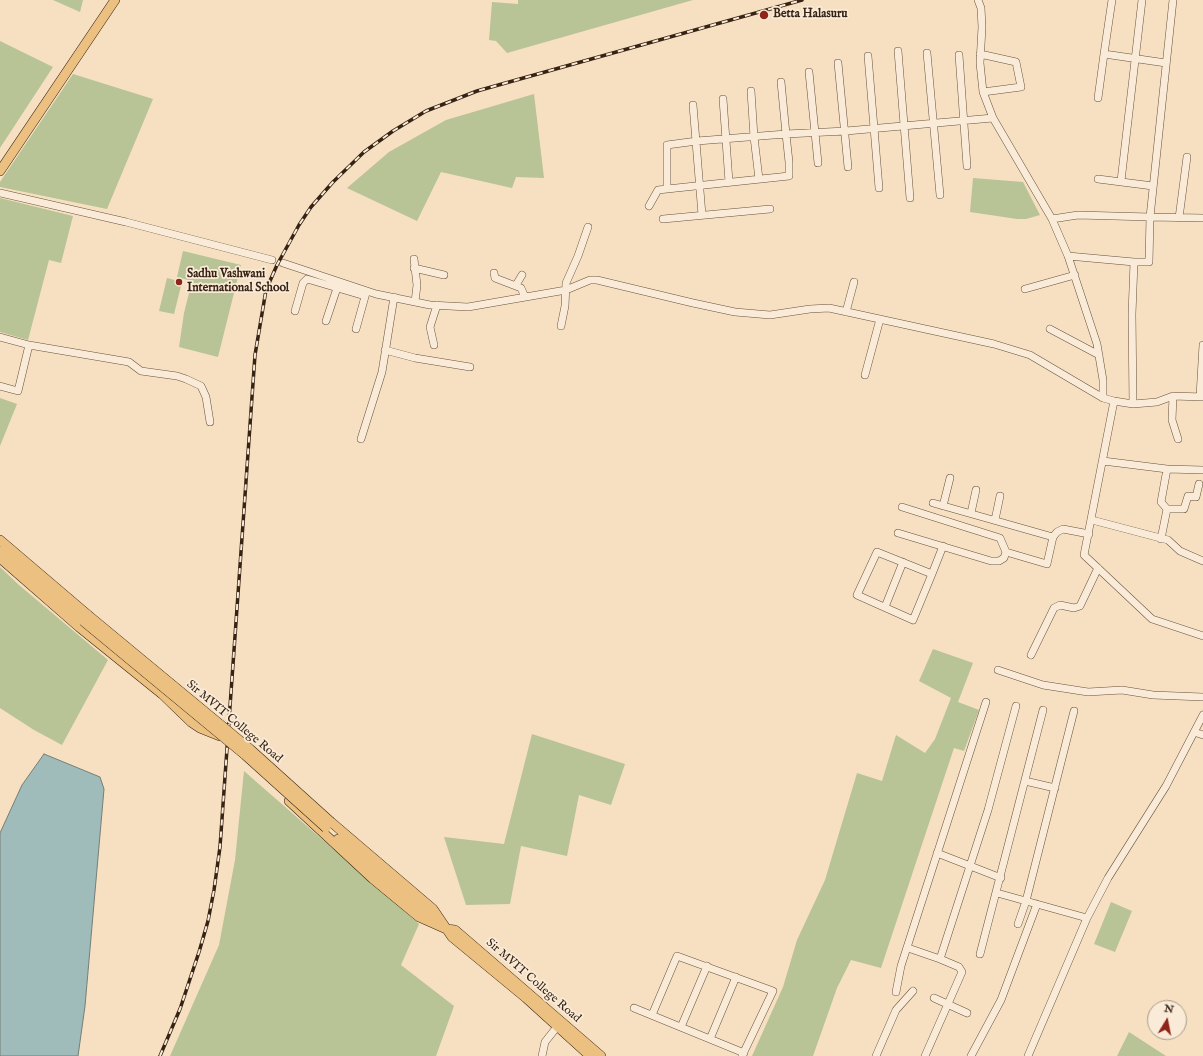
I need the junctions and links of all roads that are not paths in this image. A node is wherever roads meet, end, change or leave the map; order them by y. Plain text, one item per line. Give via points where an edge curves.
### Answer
1 (115, 0) edge
2 (978, 0) edge
3 (1112, 0) edge
4 (1142, 0) edge
5 (1173, 0) edge
6 (898, 51) dead end
7 (928, 53) dead end
8 (980, 54) junction
9 (1104, 54) junction
10 (958, 55) dead end
11 (868, 56) dead end
12 (1135, 58) junction
13 (838, 63) dead end
14 (1166, 63) junction
15 (809, 72) dead end
16 (781, 82) dead end
17 (751, 91) dead end
18 (983, 92) junction
19 (1098, 98) dead end
20 (723, 99) dead end
21 (693, 105) dead end
22 (993, 118) junction
23 (964, 120) junction
24 (933, 123) junction
25 (904, 125) junction
26 (875, 128) junction
27 (846, 131) junction
28 (814, 132) junction
29 (786, 134) junction
30 (754, 137) junction
31 (725, 139) junction
32 (696, 141) junction
33 (1187, 157) dead end
34 (818, 163) dead end
35 (967, 166) dead end
36 (848, 167) dead end
37 (0, 171) edge
38 (759, 179) junction
39 (1098, 179) dead end
40 (1121, 181) junction
41 (729, 182) junction
42 (699, 185) junction
43 (1153, 186) junction
44 (879, 188) dead end
45 (667, 189) junction
46 (0, 193) edge
47 (940, 195) dead end
48 (910, 198) dead end
49 (649, 206) dead end
50 (770, 209) dead end
51 (702, 215) junction
52 (1150, 217) junction
53 (1179, 218) junction
54 (1203, 218) edge
55 (663, 219) dead end
56 (1052, 219) junction
57 (588, 227) dead end
58 (1068, 256) junction
59 (272, 260) dead end
60 (414, 260) dead end
61 (1134, 262) junction
62 (283, 263) dead end
63 (414, 268) junction
64 (494, 273) dead end
65 (1075, 274) junction
66 (444, 275) dead end
67 (522, 275) dead end
68 (854, 282) dead end
69 (516, 285) junction
70 (337, 288) junction
71 (566, 290) junction
72 (1025, 290) dead end
73 (366, 294) junction
74 (394, 297) junction
75 (525, 297) junction
76 (415, 302) junction
77 (437, 305) junction
78 (295, 311) dead end
79 (846, 312) junction
80 (880, 319) junction
81 (326, 321) dead end
82 (561, 326) dead end
83 (356, 329) dead end
84 (1050, 329) dead end
85 (0, 337) edge
86 (29, 345) junction
87 (434, 345) dead end
88 (1203, 345) edge
89 (385, 350) junction
90 (1099, 355) junction
91 (470, 367) dead end
92 (865, 376) dead end
93 (0, 386) edge
94 (1173, 396) junction
95 (1202, 397) edge
96 (1103, 398) junction
97 (1114, 401) junction
98 (1133, 404) junction
99 (210, 422) dead end
100 (361, 439) dead end
101 (1178, 439) dead end
102 (1103, 461) junction
103 (1167, 469) junction
104 (1203, 470) edge
105 (950, 478) dead end
106 (1199, 484) dead end
107 (976, 490) dead end
108 (1000, 496) dead end
109 (933, 503) dead end
110 (943, 506) junction
111 (902, 507) dead end
112 (1167, 509) junction
113 (971, 513) junction
114 (994, 520) junction
115 (1092, 520) junction
116 (898, 533) dead end
117 (1088, 534) junction
118 (1053, 537) junction
119 (1162, 538) junction
120 (0, 540) edge
121 (943, 546) junction
122 (0, 551) edge
123 (1006, 552) junction
124 (0, 558) edge
125 (1203, 560) edge
126 (903, 562) junction
127 (1098, 568) junction
128 (932, 574) junction
129 (885, 607) junction
130 (86, 618) junction
131 (1203, 636) edge
132 (1031, 655) dead end
133 (998, 670) dead end
134 (1203, 697) edge
135 (986, 702) dead end
136 (1016, 706) dead end
137 (1043, 710) dead end
138 (1074, 711) dead end
139 (1203, 715) edge
140 (1194, 732) junction
141 (1203, 735) edge
142 (1025, 781) junction
143 (1055, 788) junction
144 (937, 853) junction
145 (970, 867) junction
146 (1001, 878) junction
147 (997, 893) junction
148 (1026, 901) junction
149 (1038, 904) junction
150 (1087, 918) junction
151 (1018, 924) dead end
152 (446, 928) junction
153 (908, 948) junction
154 (980, 954) dead end
155 (940, 959) junction
156 (706, 966) junction
157 (736, 977) junction
158 (912, 991) dead end
159 (896, 992) dead end
160 (934, 998) dead end
161 (948, 1004) junction
162 (634, 1008) dead end
163 (967, 1013) dead end
164 (652, 1015) junction
165 (559, 1024) junction
166 (681, 1027) junction
167 (710, 1039) junction
168 (743, 1054) edge
169 (542, 1056) edge
170 (590, 1056) edge
171 (601, 1056) edge
172 (876, 1056) edge
173 (925, 1056) edge
174 (971, 1056) edge
175 (1028, 1056) edge

1 - 37 main road
2 - 8 street via 982,27
3 - 9 street
4 - 12 street
5 - 14 street
6 - 25 street
7 - 24 street
8 - 18 street
8 - 18 street via 1016,62 1021,86
9 - 12 street
9 - 19 street
10 - 23 street
11 - 26 street
12 - 14 street
12 - 40 street
13 - 27 street
14 - 43 street
15 - 28 street
16 - 29 street
17 - 30 street
18 - 22 street
20 - 31 street
21 - 32 street
22 - 23 street
22 - 56 street
23 - 24 street
23 - 35 street
24 - 25 street
24 - 47 street
25 - 26 street
25 - 48 street
26 - 27 street
26 - 44 street
27 - 28 street
27 - 36 street
28 - 29 street
28 - 34 street
29 - 30 street
29 - 38 street via 789,176
30 - 31 street
30 - 38 street
31 - 32 street
31 - 41 street
32 - 42 street
32 - 45 street via 667,145
33 - 53 street
38 - 41 street
39 - 40 street
40 - 43 street
41 - 42 street
42 - 45 street
42 - 51 street
43 - 52 street
45 - 49 street via 658,190
46 - 59 street
50 - 51 street
51 - 55 street
52 - 53 street
52 - 56 street via 1078,215
52 - 61 street via 1149,262
53 - 54 street
56 - 58 street
57 - 71 street via 568,275
58 - 61 street
58 - 65 street
60 - 63 street
61 - 98 street
62 - 73 street
63 - 66 street
63 - 76 street via 417,285
64 - 69 street via 495,278
65 - 72 street
65 - 90 street
67 - 69 street
68 - 79 street
69 - 75 street via 521,288
70 - 73 street
70 - 78 street via 307,279
70 - 81 street
71 - 75 street
71 - 79 street via 590,280 597,280 735,312 770,315 829,308
71 - 82 street
73 - 74 street
73 - 83 street
74 - 76 street
74 - 89 street
75 - 77 street via 468,307
76 - 77 street
77 - 87 street via 430,327
79 - 80 street
80 - 92 street
80 - 96 street via 1030,354
84 - 90 street
85 - 86 street
86 - 93 street via 18,391
86 - 99 street via 129,362 141,371 186,379 201,386 206,397
88 - 95 street
89 - 91 street
89 - 100 street via 382,372
90 - 96 street
94 - 95 street
94 - 98 street via 1157,402
94 - 101 street via 1172,420
96 - 97 street
97 - 98 street
97 - 102 street
102 - 103 street
102 - 115 street
103 - 104 street
103 - 112 street via 1161,502
105 - 110 street
106 - 112 street via 1196,498 1188,496 1184,509
107 - 113 street
108 - 114 street
109 - 110 street
110 - 113 street
111 - 123 street via 1000,538
112 - 119 street
113 - 114 street
114 - 118 street
115 - 117 street
115 - 119 street
116 - 121 street
117 - 118 street via 1063,529
117 - 127 street via 1084,555
118 - 123 street via 1047,564
119 - 125 street via 1180,551
120 - 130 main road, Sir MVIT College Road
121 - 123 street via 991,561 1004,558
121 - 128 street
122 - 130 main road, Sir MVIT College Road
124 - 152 main road, Sir MVIT College Road via 79,627 162,694 191,722 218,734 379,884 419,917
126 - 128 street
126 - 129 street
126 - 129 street via 877,552 857,595
127 - 131 street via 1152,619
127 - 132 street via 1080,606 1074,608 1060,605 1054,608
128 - 129 street via 913,620
130 - 152 main road, Sir MVIT College Road, bridge via 250,749 329,825 434,909
133 - 134 street via 1043,685 1088,692 1122,690 1153,695
135 - 144 street
136 - 145 street
137 - 142 street
138 - 143 street
139 - 140 street
140 - 141 street
140 - 150 street via 1166,786 1108,878
142 - 143 street
142 - 146 street
143 - 148 street
144 - 145 street
144 - 153 street
145 - 146 street
145 - 155 street
146 - 147 street
147 - 148 street
147 - 154 street
148 - 149 street
148 - 151 street
149 - 150 street
149 - 174 street via 1001,1000
150 - 175 street
152 - 165 main road, Sir MVIT College Road via 452,937
153 - 155 street
153 - 159 street via 901,966
155 - 161 street via 961,970
156 - 157 street
156 - 164 street via 677,956
156 - 166 street
157 - 167 street
157 - 168 street via 773,991
158 - 172 street via 896,1010
160 - 161 street
161 - 163 street
161 - 173 street
162 - 164 street
164 - 166 street
165 - 169 street via 545,1042
165 - 170 main road, Sir MVIT College Road
165 - 171 main road, Sir MVIT College Road
166 - 167 street
167 - 168 street

